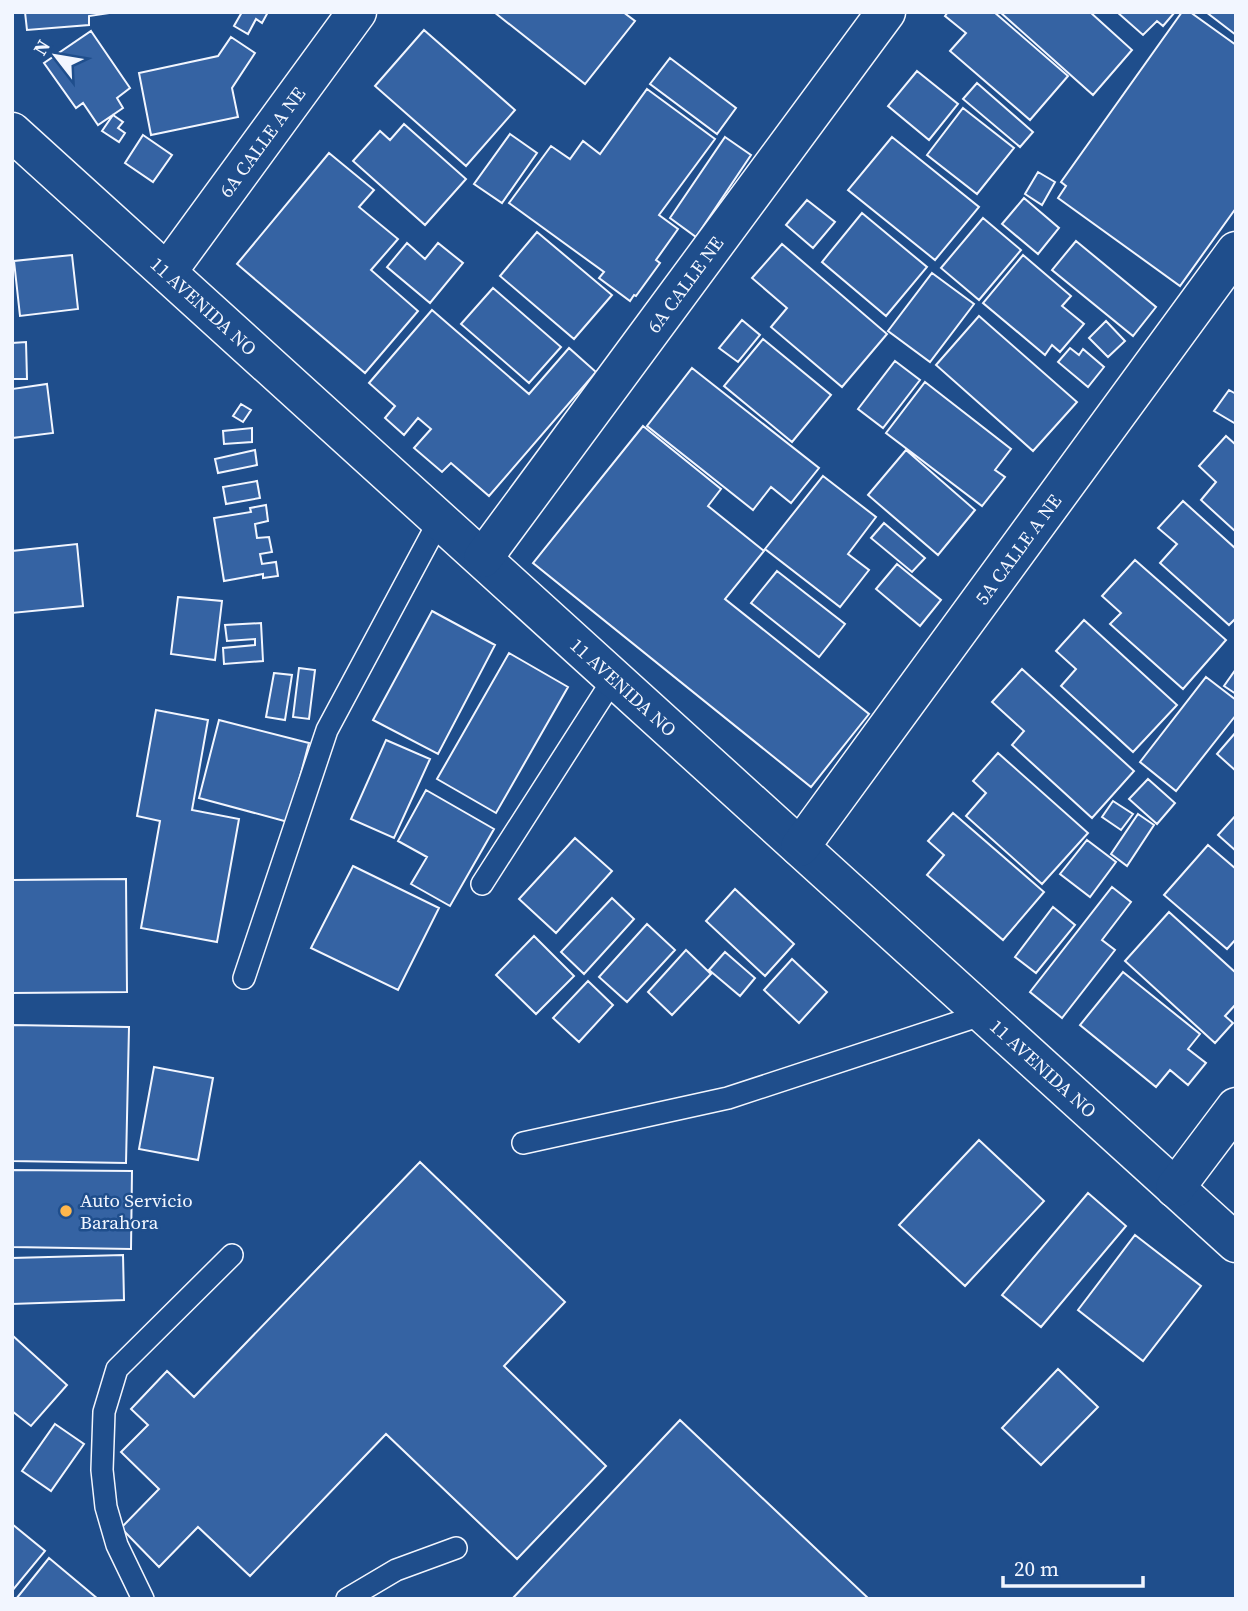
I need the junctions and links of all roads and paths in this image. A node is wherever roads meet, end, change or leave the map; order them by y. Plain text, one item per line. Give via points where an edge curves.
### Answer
1 (357, 12) edge
2 (886, 12) edge
3 (12, 132) edge
4 (1236, 251) edge
5 (167, 272) junction
6 (440, 519) junction
7 (483, 558) junction
8 (614, 678) junction
9 (800, 847) junction
10 (482, 884) dead end
11 (244, 978) dead end
12 (984, 1014) junction
13 (1236, 1107) edge
14 (523, 1143) dead end
15 (1175, 1188) junction
16 (1236, 1243) edge
17 (232, 1255) dead end
18 (456, 1548) dead end
19 (143, 1599) edge
20 (347, 1599) edge

1 - 5 street, 6A CALLE A NE
2 - 7 street, 6A CALLE NE
3 - 5 street, 11 AVENIDA NO
4 - 9 street, 5A CALLE A NE
5 - 6 street, 11 AVENIDA NO
6 - 7 street, 11 AVENIDA NO
6 - 11 lane via 327,730
7 - 8 street, 11 AVENIDA NO
8 - 9 street, 11 AVENIDA NO
8 - 10 lane
9 - 12 street, 11 AVENIDA NO
12 - 14 lane via 728,1098
12 - 15 street, 11 AVENIDA NO
13 - 15 street
15 - 16 street, 11 AVENIDA NO
17 - 19 lane via 117,1369 104,1412 106,1507 117,1545
18 - 20 lane via 396,1570

